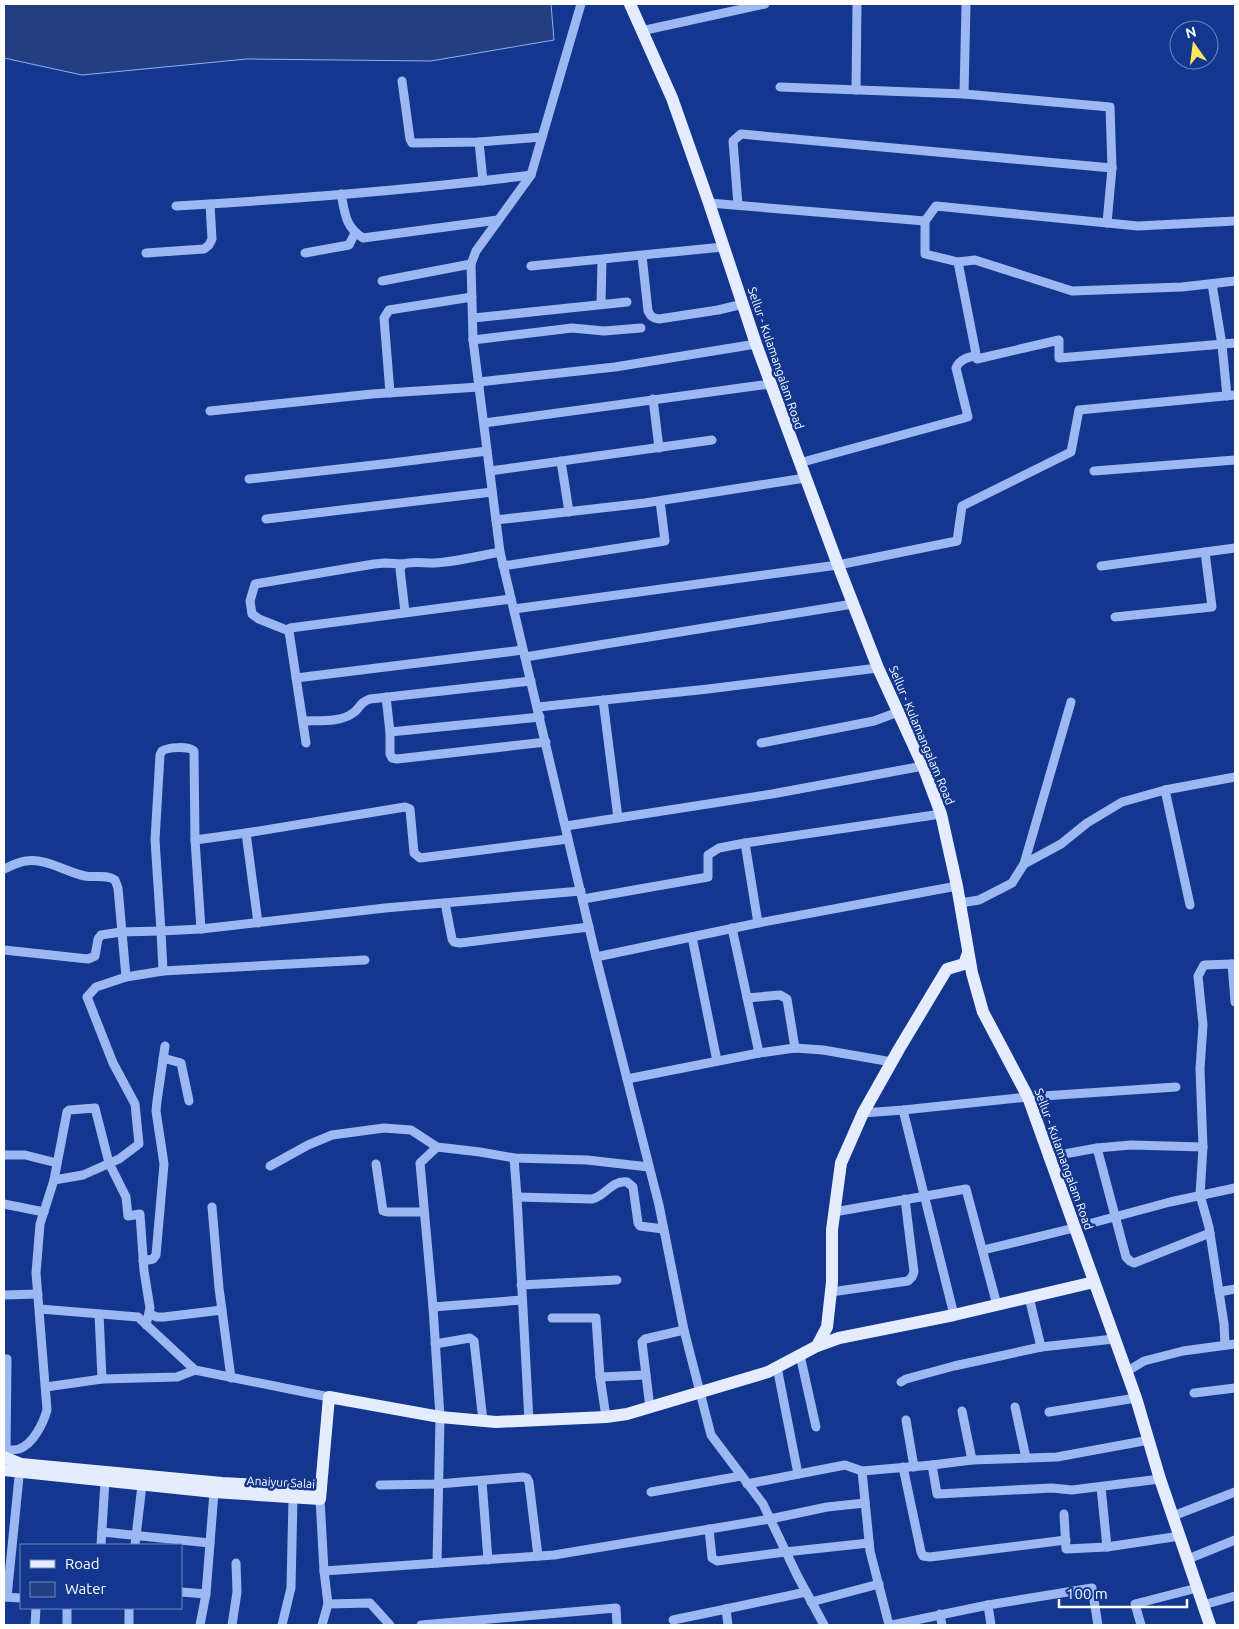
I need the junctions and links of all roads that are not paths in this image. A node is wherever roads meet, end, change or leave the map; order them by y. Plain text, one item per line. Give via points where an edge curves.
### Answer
1 (581, 4) edge
2 (630, 4) edge
3 (765, 4) edge
4 (857, 4) edge
5 (966, 4) edge
6 (641, 30) junction
7 (402, 81) dead end
8 (780, 88) dead end
9 (856, 90) junction
10 (964, 94) junction
11 (542, 137) junction
12 (479, 142) junction
13 (1112, 168) junction
14 (531, 175) junction
15 (483, 181) junction
16 (341, 194) junction
17 (710, 203) junction
18 (210, 204) junction
19 (738, 205) junction
20 (176, 206) dead end
21 (498, 220) junction
22 (925, 221) junction
23 (1235, 221) edge
24 (1107, 223) junction
25 (355, 233) junction
26 (723, 247) junction
27 (146, 253) dead end
28 (305, 253) dead end
29 (642, 256) junction
30 (602, 260) junction
31 (958, 262) junction
32 (471, 264) junction
33 (531, 266) dead end
34 (382, 280) dead end
35 (1235, 281) edge
36 (1212, 284) junction
37 (472, 297) junction
38 (627, 302) dead end
39 (601, 304) junction
40 (743, 304) junction
41 (473, 318) junction
42 (641, 328) dead end
43 (473, 340) junction
44 (1235, 343) edge
45 (756, 344) junction
46 (1222, 345) junction
47 (976, 356) junction
48 (770, 384) junction
49 (479, 385) junction
50 (390, 393) junction
51 (1231, 396) edge
52 (653, 399) junction
53 (210, 411) dead end
54 (484, 423) junction
55 (712, 440) dead end
56 (660, 448) junction
57 (487, 451) junction
58 (1235, 460) edge
59 (561, 461) junction
60 (799, 463) junction
61 (490, 471) junction
62 (1094, 471) dead end
63 (805, 478) junction
64 (249, 479) dead end
65 (492, 492) junction
66 (660, 501) junction
67 (569, 512) junction
68 (266, 519) dead end
69 (496, 520) junction
70 (1235, 548) edge
71 (500, 552) junction
72 (1205, 552) junction
73 (403, 564) junction
74 (838, 565) junction
75 (503, 566) junction
76 (1101, 566) dead end
77 (511, 599) junction
78 (853, 604) junction
79 (514, 609) junction
80 (405, 612) junction
81 (1115, 617) dead end
82 (289, 631) junction
83 (524, 653) junction
84 (878, 668) junction
85 (296, 678) junction
86 (531, 681) junction
87 (386, 697) junction
88 (603, 700) junction
89 (1071, 702) dead end
90 (538, 707) junction
91 (898, 712) junction
92 (540, 717) junction
93 (303, 721) junction
94 (390, 732) junction
95 (546, 742) junction
96 (306, 743) dead end
97 (762, 743) dead end
98 (923, 766) junction
99 (1235, 777) edge
100 (1165, 790) junction
101 (941, 814) junction
102 (618, 818) junction
103 (566, 826) junction
104 (246, 833) junction
105 (568, 839) junction
106 (195, 840) junction
107 (745, 842) junction
108 (1024, 864) junction
109 (4, 869) edge
110 (957, 886) junction
111 (582, 895) junction
112 (445, 903) junction
113 (960, 903) junction
114 (1190, 905) dead end
115 (258, 923) junction
116 (758, 923) junction
117 (589, 927) junction
118 (732, 928) junction
119 (201, 929) junction
120 (161, 931) junction
121 (121, 932) junction
122 (692, 937) junction
123 (4, 950) edge
124 (968, 953) junction
125 (596, 957) junction
126 (365, 960) dead end
127 (1234, 964) edge
128 (163, 971) junction
129 (126, 977) junction
130 (747, 998) junction
131 (1235, 1002) edge
132 (165, 1046) dead end
133 (795, 1048) junction
134 (759, 1053) junction
135 (163, 1058) junction
136 (717, 1061) junction
137 (892, 1062) junction
138 (627, 1079) junction
139 (1176, 1087) dead end
140 (1028, 1097) junction
141 (189, 1101) dead end
142 (903, 1110) junction
143 (863, 1113) junction
144 (437, 1147) junction
145 (1202, 1147) junction
146 (1097, 1148) junction
147 (4, 1155) edge
148 (1053, 1156) junction
149 (514, 1158) junction
150 (57, 1163) junction
151 (109, 1163) junction
152 (376, 1164) dead end
153 (270, 1166) dead end
154 (650, 1167) junction
155 (54, 1180) junction
156 (1235, 1188) edge
157 (924, 1195) junction
158 (1200, 1195) junction
159 (517, 1197) junction
160 (904, 1199) junction
161 (4, 1204) edge
162 (212, 1207) dead end
163 (44, 1212) junction
164 (424, 1212) junction
165 (834, 1212) junction
166 (1115, 1218) junction
167 (1092, 1223) dead end
168 (1074, 1228) junction
169 (663, 1229) junction
170 (1210, 1233) junction
171 (983, 1250) junction
172 (143, 1260) junction
173 (617, 1280) dead end
174 (1094, 1282) junction
175 (521, 1285) junction
176 (1235, 1289) edge
177 (831, 1292) junction
178 (1219, 1292) junction
179 (38, 1294) junction
180 (4, 1295) edge
181 (1029, 1297) junction
182 (522, 1300) junction
183 (997, 1305) junction
184 (433, 1306) junction
185 (40, 1309) junction
186 (222, 1310) junction
187 (99, 1314) junction
188 (149, 1314) junction
189 (954, 1315) junction
190 (552, 1318) dead end
191 (146, 1325) junction
192 (684, 1330) junction
193 (1114, 1339) junction
194 (435, 1344) junction
195 (1235, 1344) edge
196 (1225, 1345) junction
197 (817, 1346) junction
198 (1040, 1347) junction
199 (800, 1354) junction
200 (4, 1359) edge
201 (776, 1367) junction
202 (195, 1370) junction
203 (1126, 1372) junction
204 (646, 1375) junction
205 (600, 1377) junction
206 (231, 1378) junction
207 (102, 1379) junction
208 (901, 1382) dead end
209 (46, 1387) junction
210 (1235, 1388) edge
211 (701, 1393) junction
212 (1194, 1393) dead end
213 (329, 1397) junction
214 (1136, 1398) junction
215 (1015, 1406) dead end
216 (650, 1408) junction
217 (962, 1411) dead end
218 (1049, 1412) dead end
219 (440, 1417) junction
220 (606, 1417) junction
221 (906, 1420) dead end
222 (482, 1421) junction
223 (529, 1421) junction
224 (816, 1427) dead end
225 (1149, 1440) junction
226 (5, 1454) edge
227 (1026, 1458) junction
228 (972, 1460) junction
229 (932, 1465) junction
230 (914, 1466) junction
231 (903, 1467) junction
232 (20, 1468) junction
233 (4, 1470) edge
234 (862, 1471) junction
235 (798, 1474) junction
236 (1160, 1479) junction
237 (744, 1480) junction
238 (105, 1481) junction
239 (482, 1481) junction
240 (438, 1484) junction
241 (142, 1485) junction
242 (380, 1485) dead end
243 (1101, 1487) junction
244 (214, 1492) junction
245 (651, 1492) dead end
246 (1235, 1492) edge
247 (320, 1494) junction
248 (293, 1498) junction
249 (865, 1503) junction
250 (1064, 1514) dead end
251 (1173, 1516) junction
252 (770, 1519) junction
253 (709, 1529) junction
254 (102, 1532) junction
255 (136, 1535) junction
256 (1180, 1536) junction
257 (1066, 1540) junction
258 (1235, 1540) edge
259 (210, 1543) junction
260 (869, 1543) junction
261 (101, 1544) edge
262 (135, 1544) edge
263 (1107, 1547) junction
264 (785, 1552) junction
265 (538, 1556) junction
266 (1188, 1559) junction
267 (488, 1560) junction
268 (236, 1563) dead end
269 (437, 1563) junction
270 (324, 1570) junction
271 (878, 1584) junction
272 (1197, 1588) junction
273 (182, 1592) edge
274 (806, 1592) junction
275 (206, 1594) junction
276 (1235, 1596) edge
277 (6, 1597) edge
278 (20, 1598) edge
279 (811, 1602) junction
280 (328, 1604) junction
281 (988, 1604) junction
282 (1203, 1605) junction
283 (36, 1609) edge
284 (67, 1609) edge
285 (129, 1609) edge
286 (726, 1609) junction
287 (940, 1614) junction
288 (673, 1620) dead end
289 (475, 1623) edge
290 (35, 1625) edge
291 (67, 1625) edge
292 (129, 1625) edge
293 (200, 1625) edge
294 (232, 1625) edge
295 (282, 1625) edge
296 (322, 1625) edge
297 (390, 1625) edge
298 (421, 1625) edge
299 (617, 1625) edge
300 (728, 1625) edge
301 (824, 1625) edge
302 (891, 1625) edge
303 (942, 1625) edge
304 (991, 1625) edge
305 (1098, 1625) edge
306 (1140, 1625) edge
307 (1210, 1625) edge

1 - 11 street
2 - 6 main road, Sellur - Kulamangalam Road
3 - 6 street
4 - 9 street
5 - 10 street
6 - 17 main road, Sellur - Kulamangalam Road via 672,98
7 - 12 street via 412,143
8 - 9 street
9 - 10 street
10 - 13 street via 1110,107
11 - 12 street
11 - 14 street
12 - 15 street
13 - 19 street via 741,134 733,141
13 - 24 street
14 - 15 street
14 - 21 street
15 - 16 street
16 - 18 street
16 - 25 street via 348,224
17 - 19 street
17 - 26 main road, Sellur - Kulamangalam Road
18 - 20 street
18 - 27 street via 212,239 204,248
19 - 22 street
21 - 25 street via 363,238
21 - 32 street via 476,251
22 - 24 street via 936,206
22 - 31 street via 925,254
23 - 24 street via 1138,226
25 - 28 street via 349,245
26 - 29 street
26 - 40 main road, Sellur - Kulamangalam Road
29 - 30 street
29 - 40 street via 648,311 653,318 659,320
30 - 33 street
30 - 39 street
31 - 36 street via 975,260 1072,291
31 - 47 street
32 - 34 street
32 - 37 street
35 - 36 street
36 - 46 street
37 - 41 street
37 - 50 street via 389,310 384,318
38 - 39 street
39 - 41 street
40 - 45 main road, Sellur - Kulamangalam Road
41 - 43 street
42 - 43 street via 604,331 572,328
43 - 49 street
44 - 46 street
45 - 48 main road, Sellur - Kulamangalam Road
45 - 49 street
46 - 47 street via 1059,358 1059,340 977,359
46 - 51 street
47 - 60 street via 966,358 956,368 968,417
48 - 52 street
48 - 60 main road, Sellur - Kulamangalam Road
49 - 50 street
49 - 54 street
50 - 53 street
51 - 74 street via 1079,410 1071,452 962,506 957,540
52 - 54 street
52 - 56 street
54 - 57 street
55 - 56 street
56 - 59 street
57 - 61 street
57 - 64 street
58 - 62 street
59 - 61 street
59 - 67 street
60 - 63 main road, Sellur - Kulamangalam Road
61 - 65 street
63 - 66 street
63 - 74 main road, Sellur - Kulamangalam Road
65 - 68 street
65 - 69 street
66 - 67 street
66 - 75 street via 665,541
67 - 69 street
69 - 71 street
70 - 72 street
71 - 73 street via 434,563
71 - 75 street
72 - 76 street
72 - 81 street via 1212,607
73 - 80 street via 400,569
73 - 82 street via 374,564 255,584 250,601 252,614
74 - 78 main road, Sellur - Kulamangalam Road
74 - 79 street
75 - 77 street
77 - 79 street
77 - 80 street
78 - 83 street
78 - 84 main road, Sellur - Kulamangalam Road
79 - 83 street
80 - 82 street via 294,626
82 - 85 street
83 - 85 street
83 - 86 street
84 - 88 street
84 - 91 main road, Sellur - Kulamangalam Road
85 - 93 street
86 - 87 street
86 - 90 street
87 - 93 street via 364,701 346,717
87 - 94 street
88 - 90 street
88 - 102 street
89 - 108 street
90 - 92 street
91 - 97 street via 874,721
91 - 98 main road, Sellur - Kulamangalam Road
92 - 94 street
92 - 95 street
93 - 96 street
94 - 95 street via 390,754 396,759
95 - 103 street
98 - 101 main road, Sellur - Kulamangalam Road
98 - 102 street
99 - 100 street
100 - 108 street via 1122,802 1061,844
100 - 114 street
101 - 107 street
101 - 110 main road, Sellur - Kulamangalam Road
102 - 103 street
103 - 105 street
104 - 105 street via 405,807 410,809 414,853 420,858
104 - 106 street
104 - 115 street
105 - 111 street
106 - 119 street
106 - 120 street via 194,751 165,748 160,754 155,840
107 - 111 street via 719,848 708,855 708,877
107 - 116 street
108 - 113 street via 1012,882 979,900
109 - 121 street via 34,860 85,876 111,877 118,888
110 - 113 main road, Sellur - Kulamangalam Road
110 - 116 street
111 - 112 street
111 - 117 street
112 - 115 street
112 - 117 street via 452,938 460,943
113 - 124 main road, Sellur - Kulamangalam Road
115 - 119 street
116 - 118 street
117 - 125 street
118 - 122 street
118 - 130 street
119 - 120 street
120 - 121 street
120 - 128 street
121 - 123 street via 99,936 92,958
121 - 129 street
122 - 125 street
122 - 136 street
124 - 137 main road via 964,964 947,969
124 - 140 main road, Sellur - Kulamangalam Road via 984,1012
125 - 138 street
126 - 128 street
127 - 131 street
127 - 145 street via 1204,965 1198,976 1203,1026 1200,1069
128 - 129 street
129 - 151 street via 96,987 87,996 135,1104 139,1144
130 - 133 street via 784,996
130 - 134 street
132 - 135 street
133 - 134 street
133 - 137 street
134 - 136 street
135 - 141 street via 181,1063
135 - 172 street via 156,1111 164,1164 156,1255 153,1259
136 - 138 street
137 - 143 main road
138 - 154 street
139 - 140 street
140 - 142 street
140 - 148 main road, Sellur - Kulamangalam Road
142 - 143 street
142 - 157 street
143 - 165 main road via 841,1164
144 - 149 street
144 - 153 street via 411,1130 384,1128 332,1135
144 - 164 street via 420,1162
145 - 146 street via 1131,1145
145 - 158 street
146 - 148 street
146 - 166 street
147 - 150 street via 25,1155
148 - 168 main road, Sellur - Kulamangalam Road
149 - 154 street via 587,1160
149 - 159 street
150 - 151 street via 67,1112 92,1108 97,1111
150 - 155 street
151 - 155 street via 83,1175
151 - 172 street via 126,1198 128,1216 140,1214
152 - 164 street via 383,1211
154 - 169 street
155 - 163 street
156 - 158 street
157 - 160 street
157 - 171 street via 966,1189
157 - 189 street
158 - 166 street
158 - 170 street
159 - 169 street via 592,1200 616,1183 628,1182 633,1187 640,1226
159 - 175 street
160 - 165 street
160 - 177 street via 912,1277 908,1281
161 - 163 street
162 - 186 street
163 - 179 street via 36,1273
164 - 184 street
165 - 177 main road
166 - 167 street
166 - 170 street via 1126,1257 1134,1262
168 - 171 street
168 - 174 main road, Sellur - Kulamangalam Road
169 - 192 street
170 - 178 street
171 - 183 street
172 - 188 street
173 - 175 street
174 - 181 main road
174 - 193 main road, Sellur - Kulamangalam Road
175 - 182 street
176 - 178 street
177 - 197 main road via 827,1327
178 - 196 street
179 - 180 street
179 - 185 street
181 - 183 main road
181 - 198 street
182 - 184 street
182 - 223 street
183 - 189 main road
184 - 194 street
185 - 187 street
185 - 209 street
186 - 188 street via 164,1318
186 - 206 street
187 - 191 street via 138,1317
187 - 207 street
188 - 191 street
189 - 197 main road via 839,1338
190 - 205 street via 596,1318
191 - 202 street
192 - 204 street via 642,1342
192 - 211 street
193 - 198 street
193 - 203 main road, Sellur - Kulamangalam Road
194 - 219 street
194 - 222 street via 470,1338 474,1341
195 - 196 street
196 - 203 street via 1144,1360
197 - 199 main road
198 - 208 street via 954,1366
199 - 201 main road
199 - 224 street
200 - 226 street via 7,1359
201 - 211 main road
201 - 235 street
202 - 206 street
202 - 207 street via 177,1377
203 - 214 main road, Sellur - Kulamangalam Road
204 - 205 street
204 - 216 street
205 - 220 street
206 - 213 street
207 - 209 street
209 - 226 street via 48,1410 37,1433 18,1449
210 - 212 street
211 - 216 main road
211 - 237 street via 710,1435
213 - 219 main road
213 - 247 main road
214 - 218 street
214 - 225 main road, Sellur - Kulamangalam Road
215 - 227 street
216 - 220 main road
217 - 228 street
219 - 222 main road
219 - 240 street
220 - 223 main road
221 - 230 street
222 - 223 main road
225 - 227 street via 1057,1458
225 - 236 main road, Sellur - Kulamangalam Road
226 - 232 main road, Anaiyur Salai
227 - 228 street
228 - 229 street
229 - 230 street
229 - 243 street via 936,1494
230 - 231 street
231 - 234 street
231 - 257 street via 923,1556
232 - 233 main road, Anaiyur Salai
232 - 238 main road, Anaiyur Salai
232 - 247 main road, Anaiyur Salai
232 - 277 street
234 - 235 street via 845,1465
234 - 249 street
235 - 237 street
236 - 243 street
236 - 251 main road, Sellur - Kulamangalam Road
237 - 245 street
237 - 252 street
238 - 241 main road, Anaiyur Salai
238 - 254 street
239 - 240 street
239 - 265 street via 523,1477 529,1482
239 - 267 street
240 - 242 street
240 - 269 street
241 - 244 main road, Anaiyur Salai
241 - 255 street
243 - 263 street
244 - 248 main road, Anaiyur Salai
244 - 259 street
246 - 251 street
247 - 248 main road, Anaiyur Salai
247 - 270 street
248 - 295 street via 291,1588
249 - 252 street
249 - 260 street
250 - 257 street
251 - 256 main road, Sellur - Kulamangalam Road
252 - 253 street
252 - 264 street
253 - 264 street via 714,1560
253 - 265 street
254 - 255 street
254 - 261 street
255 - 259 street
255 - 262 street
256 - 263 street
256 - 266 main road, Sellur - Kulamangalam Road
257 - 263 street via 1066,1550
258 - 266 street
259 - 275 street
260 - 264 street
260 - 271 street
264 - 274 street
265 - 267 street
266 - 272 main road, Sellur - Kulamangalam Road
267 - 269 street
268 - 294 street via 237,1592
269 - 270 street
270 - 280 street
271 - 279 street
271 - 302 street
272 - 282 main road, Sellur - Kulamangalam Road
272 - 306 street via 1136,1604
273 - 275 street
274 - 279 street
274 - 286 street
275 - 293 street
276 - 282 street
277 - 278 street
279 - 301 street
280 - 296 street
280 - 297 street via 370,1603
281 - 287 street
281 - 304 street
281 - 305 street via 1092,1588
282 - 307 main road, Sellur - Kulamangalam Road
283 - 290 street
284 - 291 street
285 - 292 street
286 - 288 street
286 - 300 street
287 - 302 street
287 - 303 street
289 - 298 street
289 - 299 street via 616,1608

